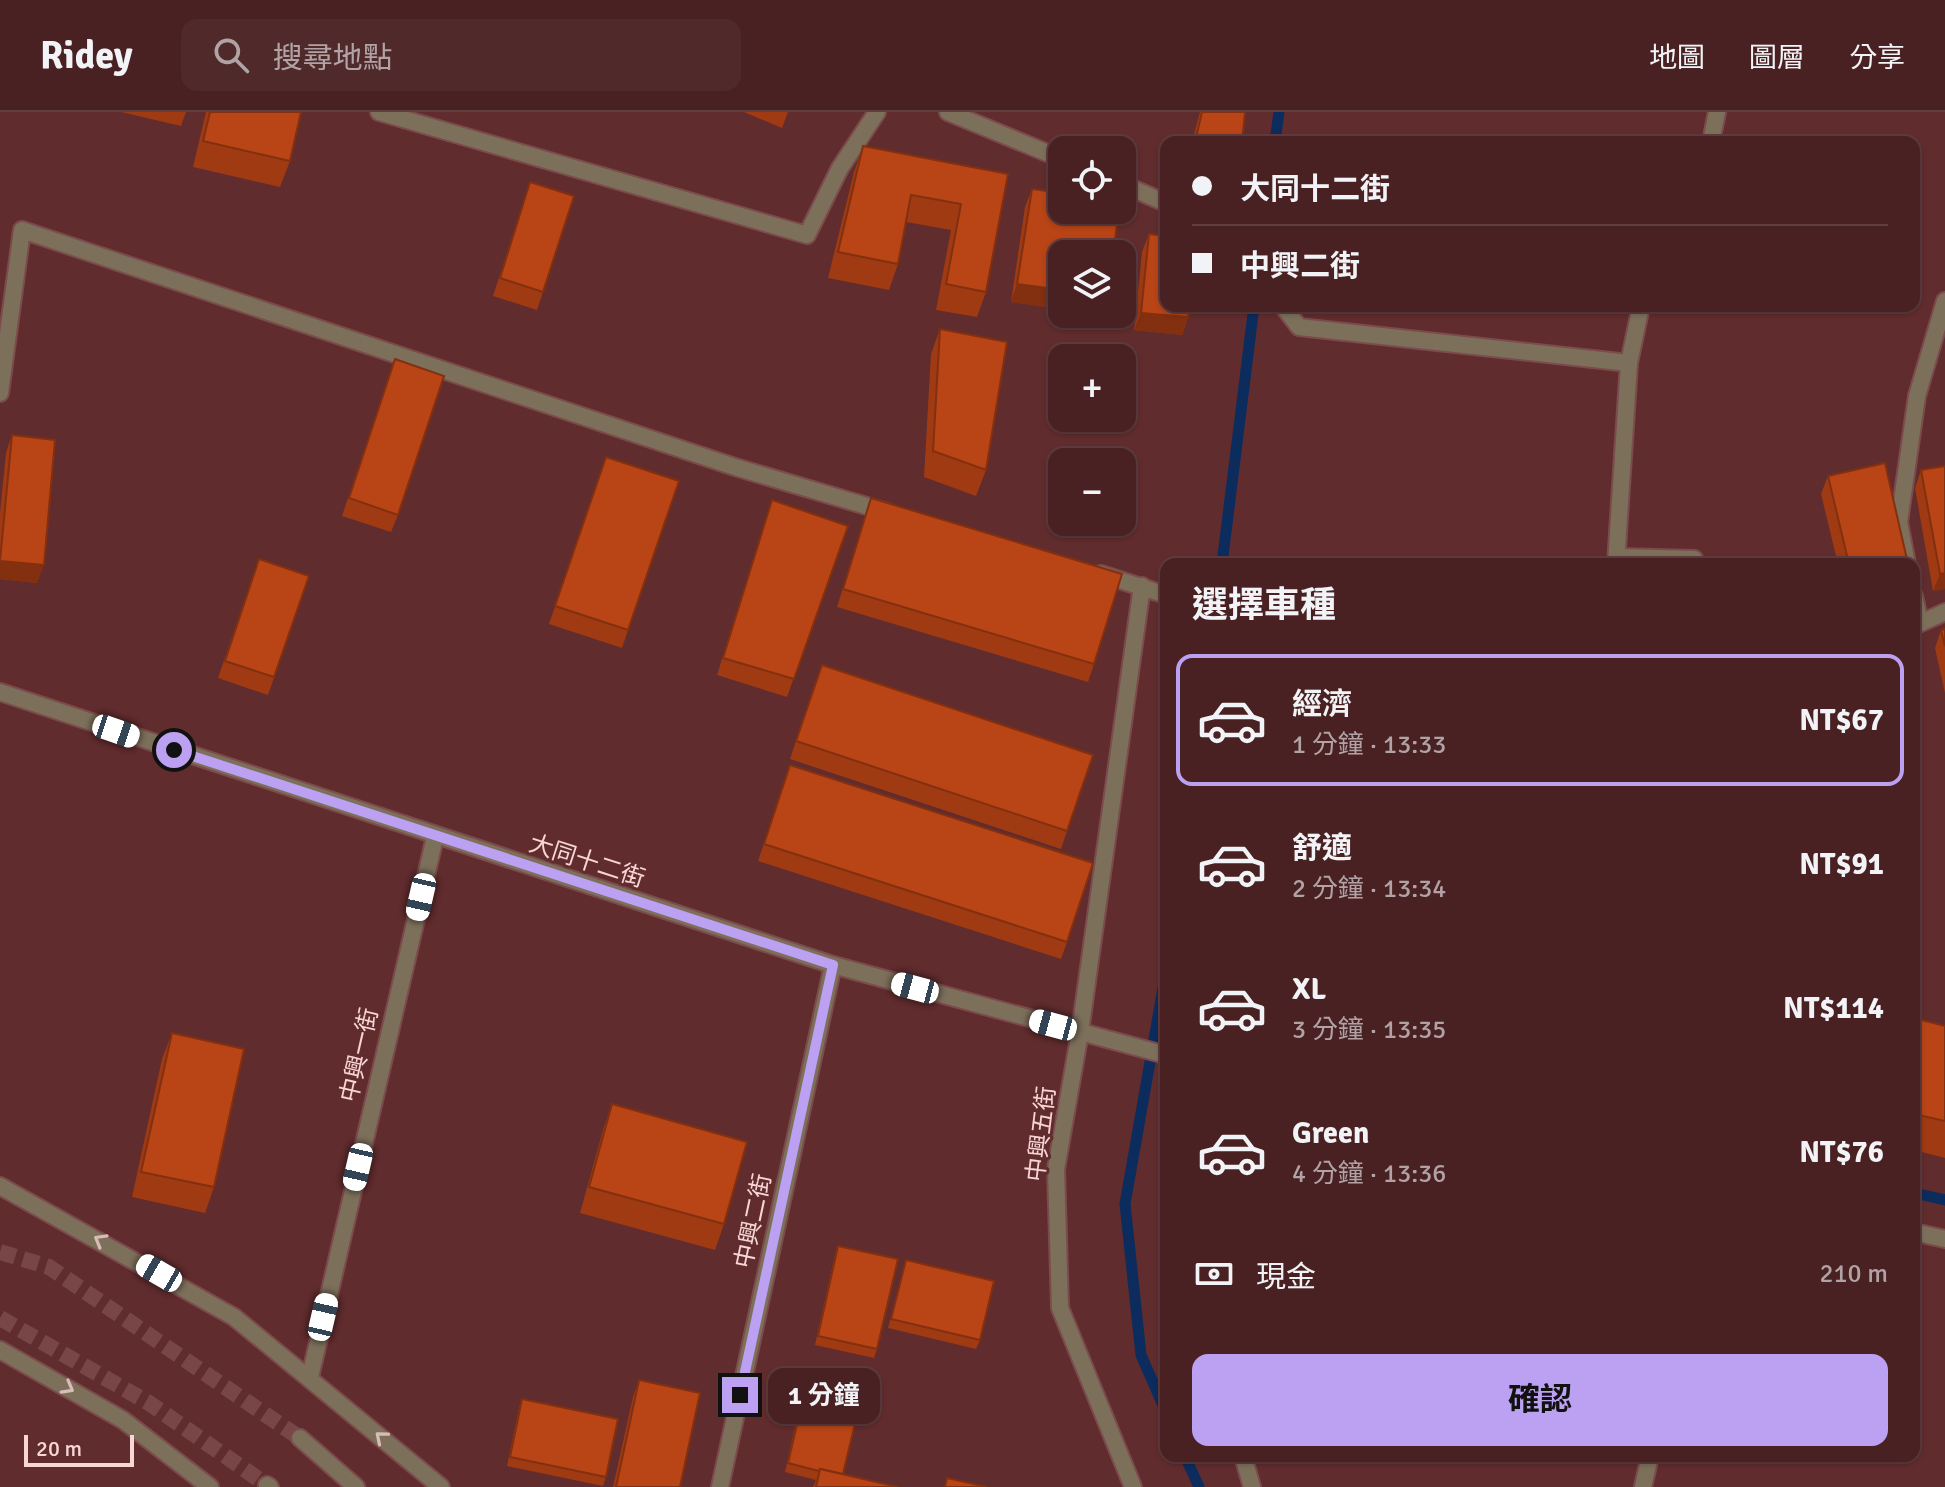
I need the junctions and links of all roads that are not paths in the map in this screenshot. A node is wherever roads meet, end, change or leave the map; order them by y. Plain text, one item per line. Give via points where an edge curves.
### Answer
1 (379, 112) edge
2 (877, 112) edge
3 (948, 112) edge
4 (1717, 112) edge
5 (1712, 136) edge
6 (1048, 153) edge
7 (1136, 190) edge
8 (1160, 200) edge
9 (1945, 301) edge
10 (1288, 312) edge
11 (1640, 312) edge
12 (1629, 363) junction
13 (0, 393) edge
14 (901, 516) edge
15 (1617, 558) edge
16 (1906, 558) edge
17 (1082, 569) edge
18 (1142, 586) junction
19 (1160, 593) edge
20 (1945, 612) edge
21 (1920, 623) edge
22 (0, 692) edge
23 (435, 837) junction
24 (833, 965) junction
25 (1082, 1032) junction
26 (1160, 1053) edge
27 (0, 1186) edge
28 (1920, 1233) edge
29 (1945, 1239) edge
30 (0, 1350) edge
31 (310, 1377) junction
32 (300, 1438) tunnel mouth
33 (1245, 1462) edge
34 (1649, 1462) edge
35 (210, 1487) edge
36 (356, 1487) edge
37 (441, 1487) edge
38 (720, 1487) edge
39 (1133, 1487) edge
40 (1252, 1487) edge
41 (1643, 1487) edge

1 - 2 street via 807,235 840,168
3 - 6 street
4 - 5 street
7 - 8 street
9 - 16 street via 1917,396 1899,522
10 - 12 street via 1299,327
11 - 12 street
12 - 15 street
13 - 14 street via 22,230 735,467
17 - 18 street
18 - 19 street
18 - 25 street, 中興五街
20 - 21 street
22 - 23 street, 大同十二街
23 - 24 street, 大同十二街
23 - 31 street, 中興一街
24 - 25 street, 大同十二街
24 - 38 street, 中興二街
25 - 26 street, 大同十二街
25 - 39 street, 中興五街 via 1056,1169 1060,1308
31 -> 27 street via 234,1317
28 - 29 street
30 -> 35 street via 123,1420
37 -> 31 street
32 - 36 street
33 - 40 street
34 - 41 street

